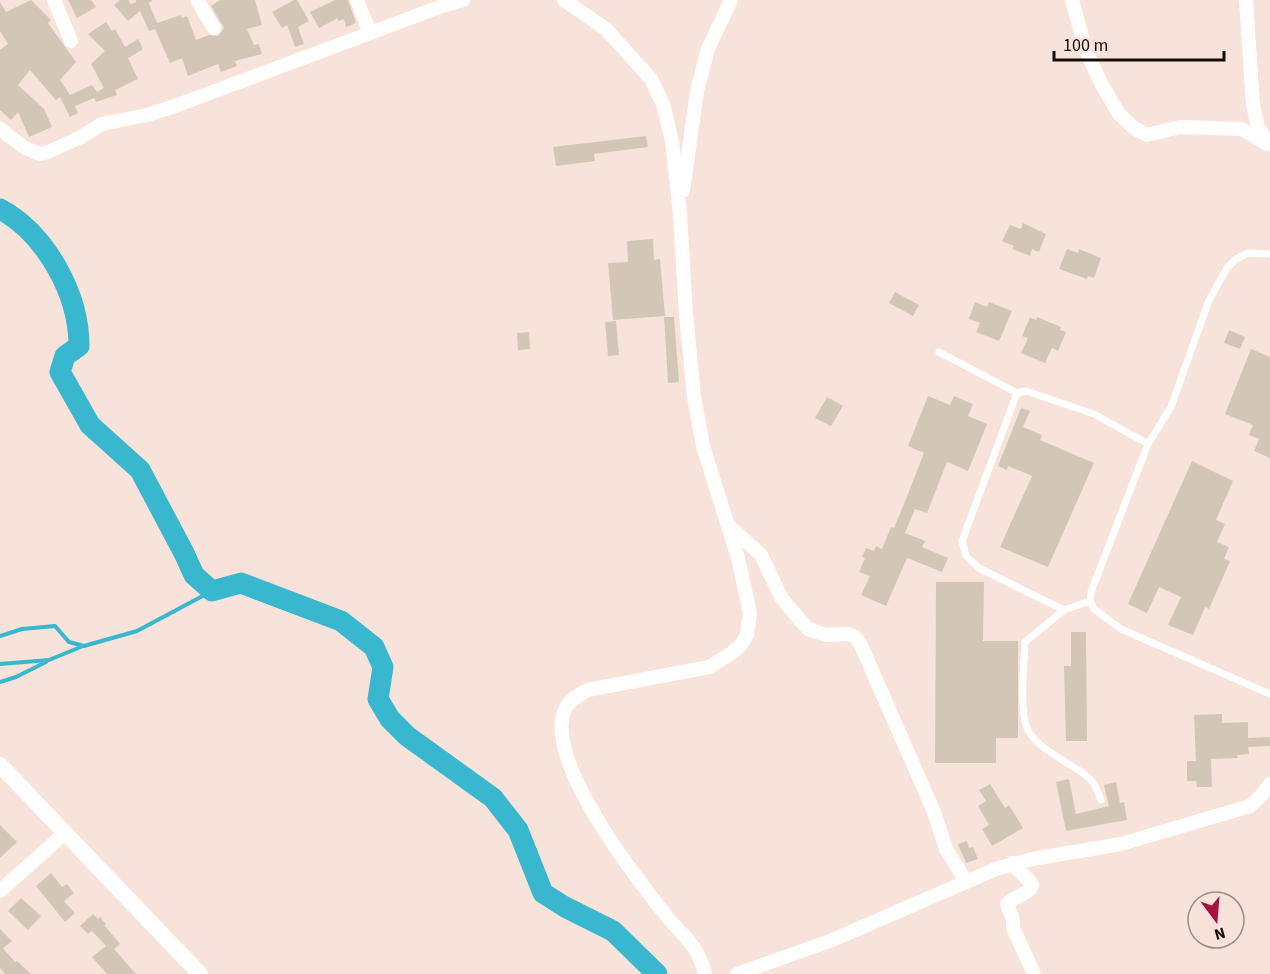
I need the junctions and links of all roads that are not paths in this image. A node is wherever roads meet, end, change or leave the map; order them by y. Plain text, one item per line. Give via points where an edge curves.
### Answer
1 (54, 0) edge
2 (197, 0) edge
3 (357, 0) edge
4 (463, 0) edge
5 (564, 0) edge
6 (730, 0) edge
7 (1072, 0) edge
8 (1246, 0) edge
9 (214, 28) dead end
10 (370, 33) junction
11 (71, 41) dead end
12 (0, 129) edge
13 (1269, 145) edge
14 (680, 214) junction
15 (1270, 254) edge
16 (939, 352) dead end
17 (1017, 393) junction
18 (1148, 444) junction
19 (729, 526) junction
20 (1090, 601) junction
21 (1064, 610) junction
22 (1270, 694) edge
23 (0, 765) edge
24 (1270, 784) edge
25 (1101, 800) dead end
26 (1270, 800) edge
27 (1250, 806) junction
28 (65, 833) junction
29 (1012, 863) junction
30 (966, 881) junction
31 (0, 891) edge
32 (200, 974) edge
33 (705, 974) edge
34 (737, 974) edge
35 (1034, 974) edge

1 - 11 street
2 - 9 street
3 - 10 street
4 - 10 street
5 - 14 street via 606,29 651,79 663,104 672,141
6 - 14 street via 708,50 697,91
7 - 13 street via 1086,51 1102,85 1119,114 1134,128 1147,135 1180,128 1242,129
8 - 13 street via 1253,105 1258,127
10 - 12 street via 165,109 102,124 48,152 40,154 25,148
14 - 19 street via 694,397 703,446
15 - 18 lane via 1248,252 1227,268 1209,300 1171,407
16 - 17 lane
17 - 18 lane via 1026,391 1094,414
17 - 21 lane via 962,541 966,556 979,568
18 - 20 lane
19 - 30 street via 761,555 782,599 801,622 818,634 848,634 860,643 934,812 946,849
19 - 33 street via 750,613 747,635 741,645 709,667 583,693 568,704 562,729 565,749 588,804 619,853 699,955
20 - 21 lane
20 - 22 lane via 1094,609 1121,629
21 - 25 lane via 1025,642 1024,711 1028,730 1056,756 1089,778
23 - 28 street
24 - 27 street
26 - 27 street
27 - 29 street via 1131,842
28 - 31 street
28 - 32 street
29 - 30 street
29 - 35 street via 1032,885 1007,904 1013,928
30 - 34 street via 830,941

